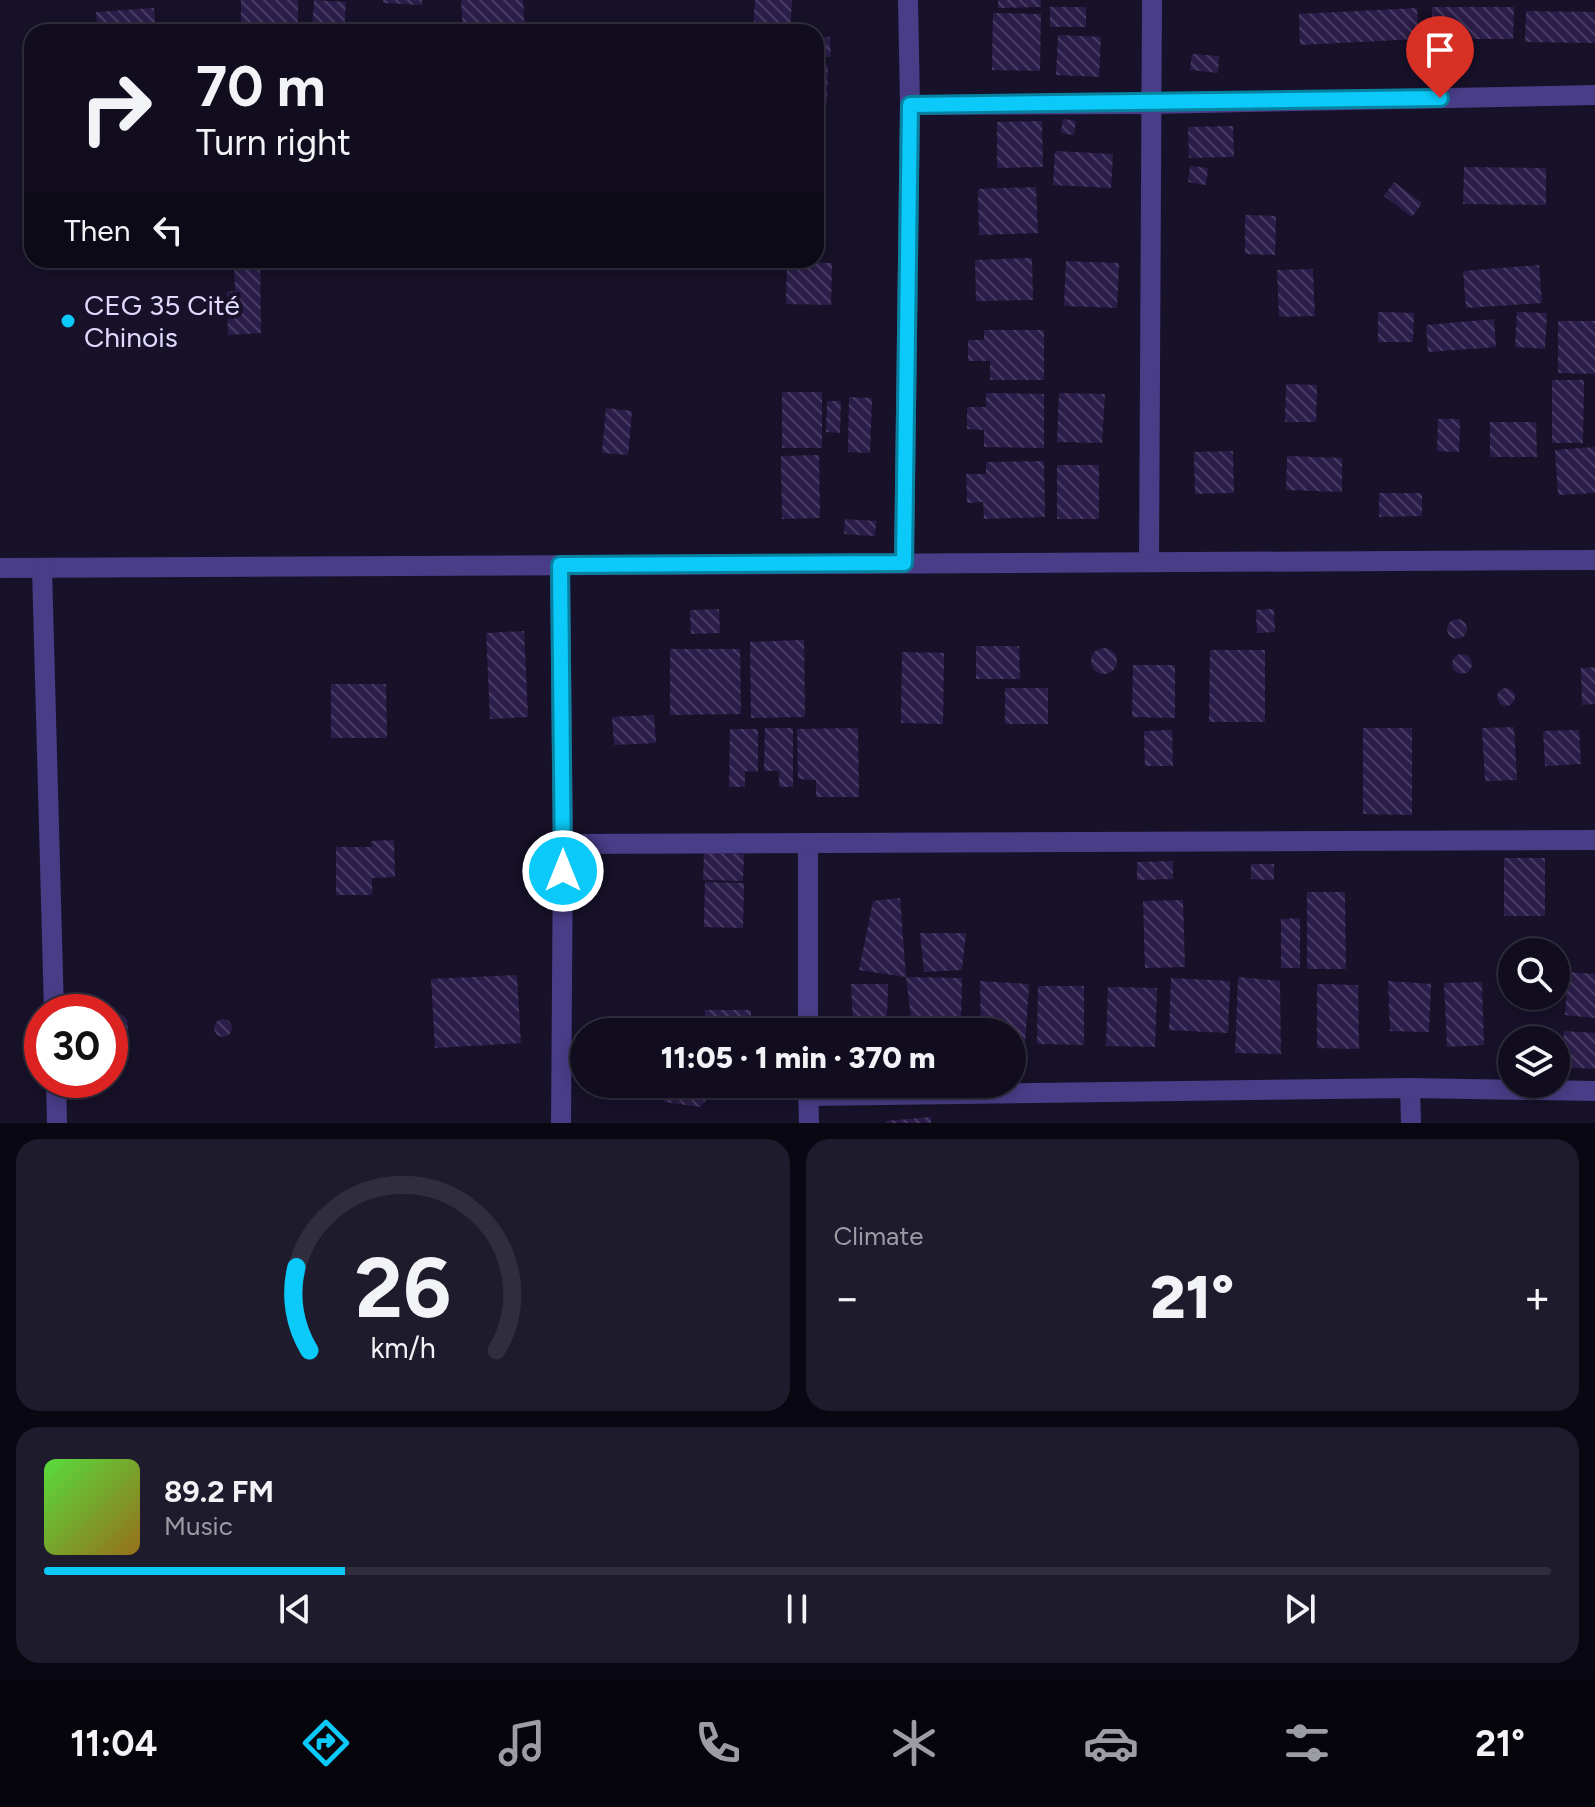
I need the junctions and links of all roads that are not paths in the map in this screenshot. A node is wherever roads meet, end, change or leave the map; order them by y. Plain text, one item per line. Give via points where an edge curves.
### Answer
1 (908, 0) edge
2 (1152, 0) edge
3 (1595, 95) edge
4 (1152, 104) junction
5 (910, 105) junction
6 (1595, 560) edge
7 (1149, 562) junction
8 (904, 563) junction
9 (560, 565) junction
10 (0, 568) edge
11 (42, 568) junction
12 (1595, 840) edge
13 (808, 843) junction
14 (563, 844) junction
15 (54, 994) edge
16 (808, 1018) edge
17 (1410, 1088) junction
18 (1026, 1089) edge
19 (1595, 1091) edge
20 (56, 1098) edge
21 (808, 1098) edge
22 (57, 1123) edge
23 (561, 1123) edge
24 (809, 1123) edge
25 (1411, 1123) edge

1 - 5 street
2 - 4 street
3 - 4 street
4 - 5 street
4 - 7 street
5 - 8 street
6 - 7 street
7 - 8 street
8 - 9 street
9 - 11 street
9 - 14 street
10 - 11 street
11 - 15 street
12 - 13 street
13 - 14 street
13 - 16 street
14 - 23 street
17 - 18 street
17 - 19 street
17 - 25 street
20 - 22 street
21 - 24 street

